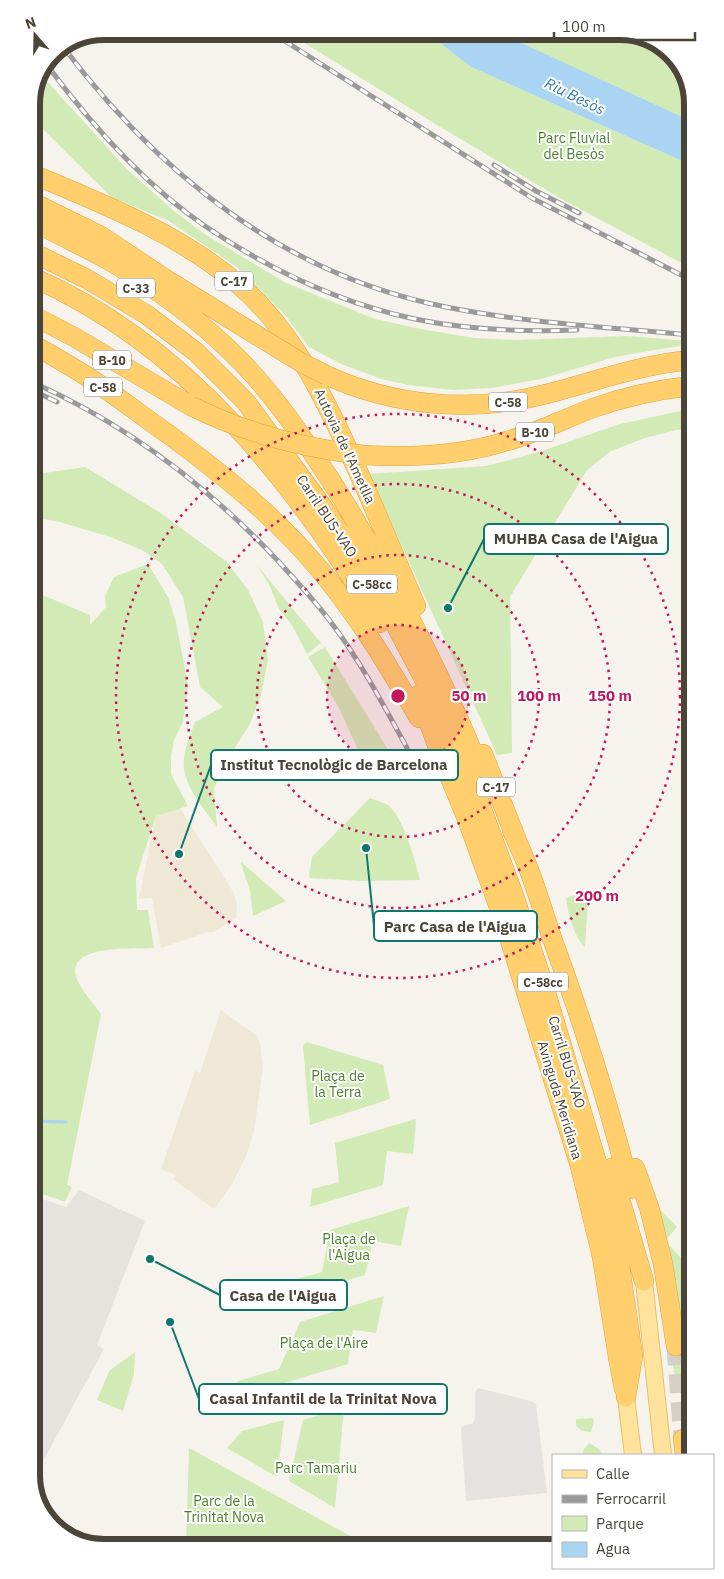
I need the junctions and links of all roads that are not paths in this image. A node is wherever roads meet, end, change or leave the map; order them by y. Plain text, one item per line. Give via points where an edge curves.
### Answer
1 (68, 176) dead end
2 (40, 177) edge
3 (40, 206) edge
4 (113, 209) junction
5 (40, 218) edge
6 (40, 224) edge
7 (40, 238) edge
8 (40, 256) edge
9 (164, 278) junction
10 (40, 281) edge
11 (40, 319) edge
12 (40, 349) edge
13 (684, 361) edge
14 (40, 362) edge
15 (684, 387) edge
16 (246, 402) junction
17 (170, 436) junction
18 (321, 466) junction
19 (424, 646) junction
20 (441, 756) junction
21 (482, 774) junction
22 (517, 841) junction
23 (594, 1062) junction
24 (644, 1281) junction
25 (676, 1346) tunnel mouth
26 (626, 1397) junction
27 (633, 1454) edge
28 (663, 1454) edge

1 - 4 highway
2 - 4 highway, Autovia de l'Ametlla / C-17
3 - 9 highway, C-33 via 101,236
4 - 22 highway, Autovia de l'Ametlla / C-17 via 183,244 227,274 270,317 299,357 318,387 359,472
5 - 9 highway, C-58
6 - 18 highway via 142,281 211,333 269,392
7 - 18 highway, C-33 via 136,288 195,330 229,359 278,411
8 - 16 highway, Carril BUS-VAO / C-58cc via 87,279 147,315 196,352
9 - 13 highway, C-58, bridge via 293,358 326,374 384,396 431,404 478,405 539,396 638,368
10 - 20 highway via 128,331 210,400 256,449 333,549 383,628 418,692
11 - 15 highway, B-10, bridge via 191,406 226,422 317,448 363,455 448,454 488,447 630,396
12 - 17 highway, C-58 via 100,385
14 - 17 highway
16 - 19 highway via 335,509
16 - 26 highway, Carril BUS-VAO / C-58cc via 322,506 384,603 422,674 482,806 543,983 604,1186 618,1253 633,1356
17 - 20 highway via 259,506 324,574 381,653
18 - 19 highway via 384,568
19 - 21 highway
20 - 26 highway, Avinguda Meridiana via 504,921 580,1166 602,1257
21 - 22 highway
21 - 24 highway via 537,928
22 - 23 highway
23 - 24 highway via 634,1202 641,1234
23 - 25 highway via 618,1116 648,1208 663,1264
24 - 28 main road
26 - 27 main road, Avinguda Meridiana

